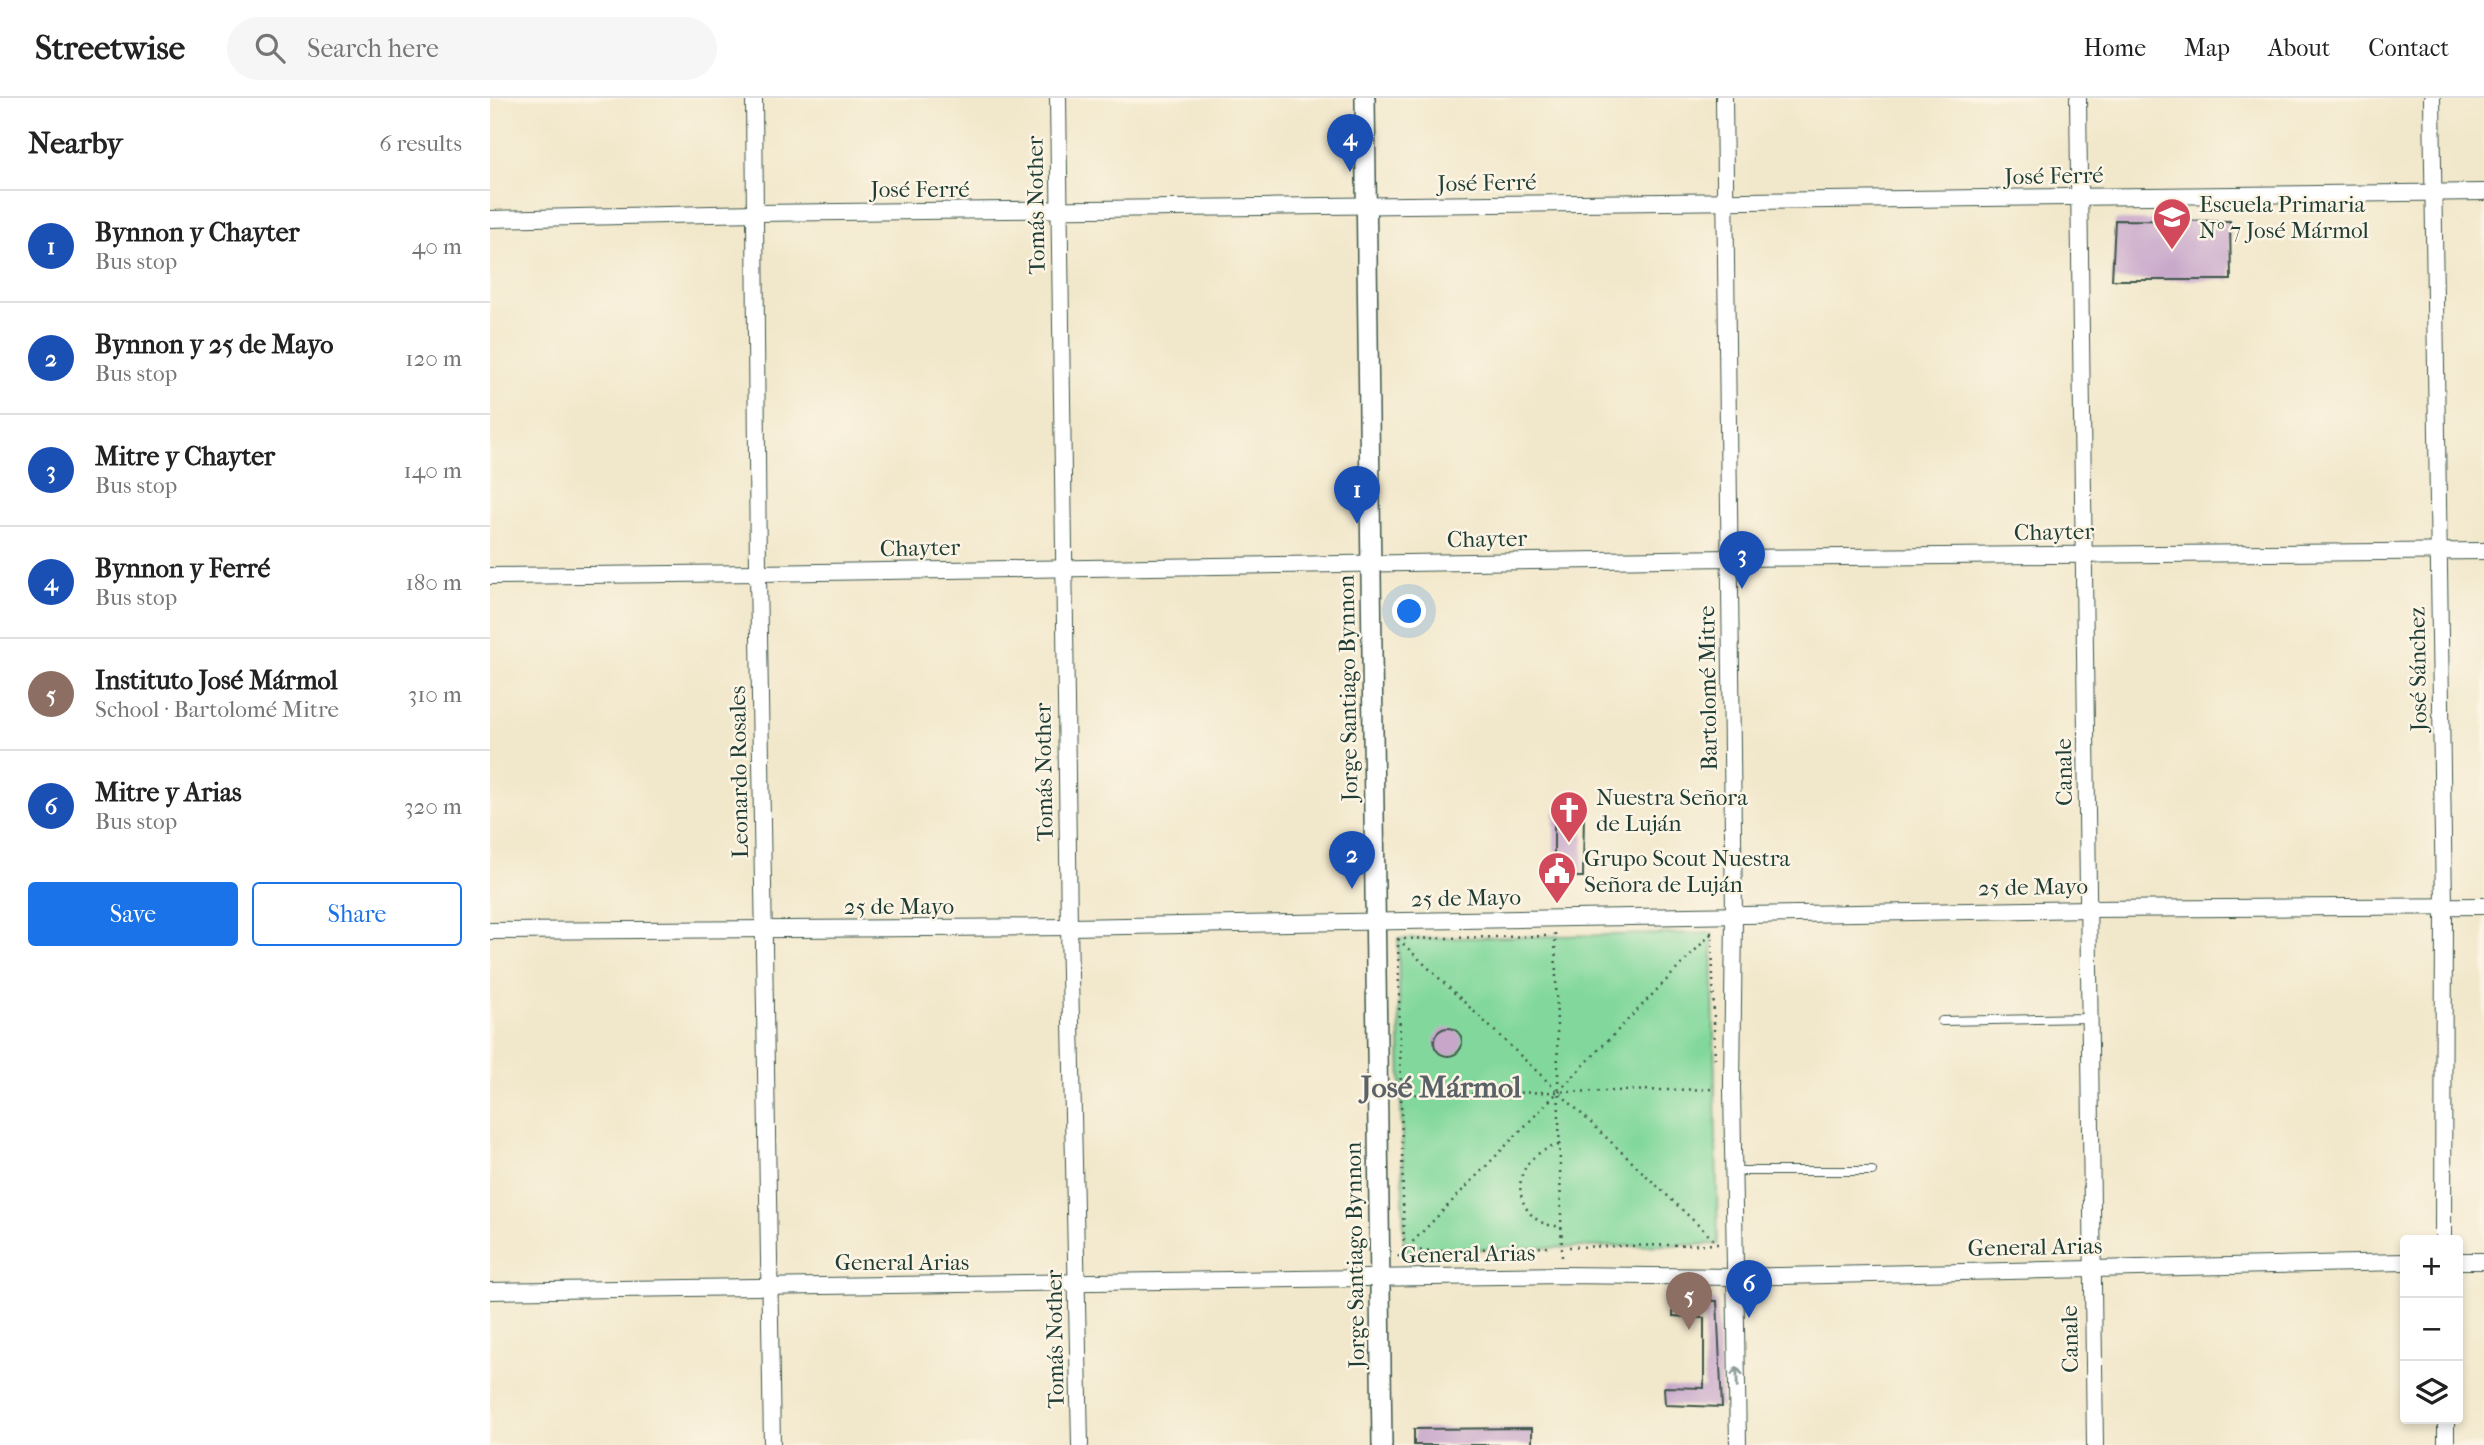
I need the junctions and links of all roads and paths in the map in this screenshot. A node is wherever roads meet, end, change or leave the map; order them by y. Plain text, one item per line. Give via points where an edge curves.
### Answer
1 (754, 98) edge
2 (1058, 98) edge
3 (1365, 98) edge
4 (1724, 98) edge
5 (2078, 98) edge
6 (2432, 98) edge
7 (2484, 192) edge
8 (2433, 193) junction
9 (2080, 199) junction
10 (1725, 202) junction
11 (1366, 207) junction
12 (1058, 211) junction
13 (756, 213) junction
14 (490, 219) edge
15 (2484, 551) edge
16 (2439, 552) junction
17 (2083, 554) junction
18 (1730, 558) junction
19 (1371, 564) junction
20 (1064, 569) junction
21 (758, 573) junction
22 (490, 576) edge
23 (2484, 905) edge
24 (2444, 906) junction
25 (2088, 909) junction
26 (1734, 916) junction
27 (1555, 919) junction
28 (1375, 923) junction
29 (1069, 927) junction
30 (764, 929) junction
31 (490, 931) edge
32 (1699, 933) dead end
33 (1712, 933) junction
34 (1555, 936) junction
35 (1398, 939) junction
36 (2089, 1018) junction
37 (1942, 1020) dead end
38 (1715, 1063) dead end
39 (1732, 1088) junction
40 (1558, 1092) junction
41 (1377, 1095) junction
42 (1401, 1095) junction
43 (1559, 1145) junction
44 (1733, 1171) junction
45 (1871, 1171) dead end
46 (1560, 1226) junction
47 (1718, 1231) dead end
48 (2443, 1235) edge
49 (1718, 1244) junction
50 (1552, 1247) dead end
51 (1569, 1247) dead end
52 (1404, 1251) junction
53 (2463, 1261) edge
54 (2484, 1261) edge
55 (2400, 1262) edge
56 (2092, 1268) junction
57 (1563, 1275) junction
58 (1736, 1277) junction
59 (1380, 1278) junction
60 (1077, 1283) junction
61 (768, 1286) junction
62 (490, 1291) edge
63 (2446, 1424) edge
64 (772, 1445) edge
65 (1080, 1445) edge
66 (1382, 1445) edge
67 (1738, 1445) edge
68 (2095, 1445) edge
69 (2446, 1445) edge

1 - 13 street, Leonardo Rosales
2 - 12 street, Tomás Nother
3 - 11 street, Jorge Santiago Bynnon
4 - 10 street, Bartolomé Mitre
5 - 9 street, Canale
6 - 8 street, José Sánchez
7 - 8 street, José Ferré
8 - 9 street, José Ferré
8 - 16 street, José Sánchez
9 - 10 street, José Ferré
9 - 17 street, Canale
10 - 11 street, José Ferré
10 - 18 street, Bartolomé Mitre
11 - 12 street, José Ferré
11 - 19 street, Jorge Santiago Bynnon
12 - 13 street, José Ferré
12 - 20 street, Tomás Nother
13 - 14 street, José Ferré
13 - 21 street, Leonardo Rosales
15 - 16 street, Chayter
16 - 17 street, Chayter
16 - 24 street, José Sánchez
17 - 18 street, Chayter
17 - 25 street, Canale
18 - 19 street, Chayter
18 - 26 street, Bartolomé Mitre
19 - 20 street, Chayter
19 - 28 street, Jorge Santiago Bynnon
20 - 21 street, Chayter
20 - 29 street, Tomás Nother
21 - 22 street, Chayter
21 - 30 street, Leonardo Rosales
23 - 24 street, 25 de Mayo
24 - 25 street, 25 de Mayo
24 - 48 street, José Sánchez
25 - 26 street, 25 de Mayo
25 - 36 street, Canale
26 - 27 street, 25 de Mayo
26 - 39 street, Bartolomé Mitre
27 - 28 street, 25 de Mayo
27 - 34 path
28 - 29 street, 25 de Mayo
28 - 35 path
28 - 41 street, Jorge Santiago Bynnon
29 - 30 street, 25 de Mayo
29 - 60 street, Tomás Nother
30 - 31 street, 25 de Mayo
30 - 61 street, Leonardo Rosales
32 - 33 path
33 - 38 path
33 - 40 path
34 - 35 path
34 - 40 path
35 - 40 path
35 - 42 path
36 - 37 lane
36 - 56 street, Canale
39 - 40 path
39 - 44 street, Bartolomé Mitre
40 - 42 path
40 - 43 path
40 - 49 path
40 - 52 path
41 - 42 path
41 - 59 street, Jorge Santiago Bynnon
42 - 52 path
43 - 46 path
43 - 46 path via 1545,1149 1525,1166 1520,1191 1531,1214
44 - 45 lane
44 - 58 street, Bartolomé Mitre
46 - 57 path
47 - 49 path
49 - 51 path
50 - 52 path
52 - 59 path
53 - 54 street
55 - 56 street, General Arias
56 - 58 street, General Arias
56 - 68 street, Canale
57 - 58 street, General Arias
57 - 59 street, General Arias
67 -> 58 street, Bartolomé Mitre
59 - 60 street, General Arias
59 - 66 street, Jorge Santiago Bynnon
60 - 61 street, General Arias
60 - 65 street, Tomás Nother
61 - 62 street, General Arias
61 - 64 street, Leonardo Rosales
63 - 69 street

